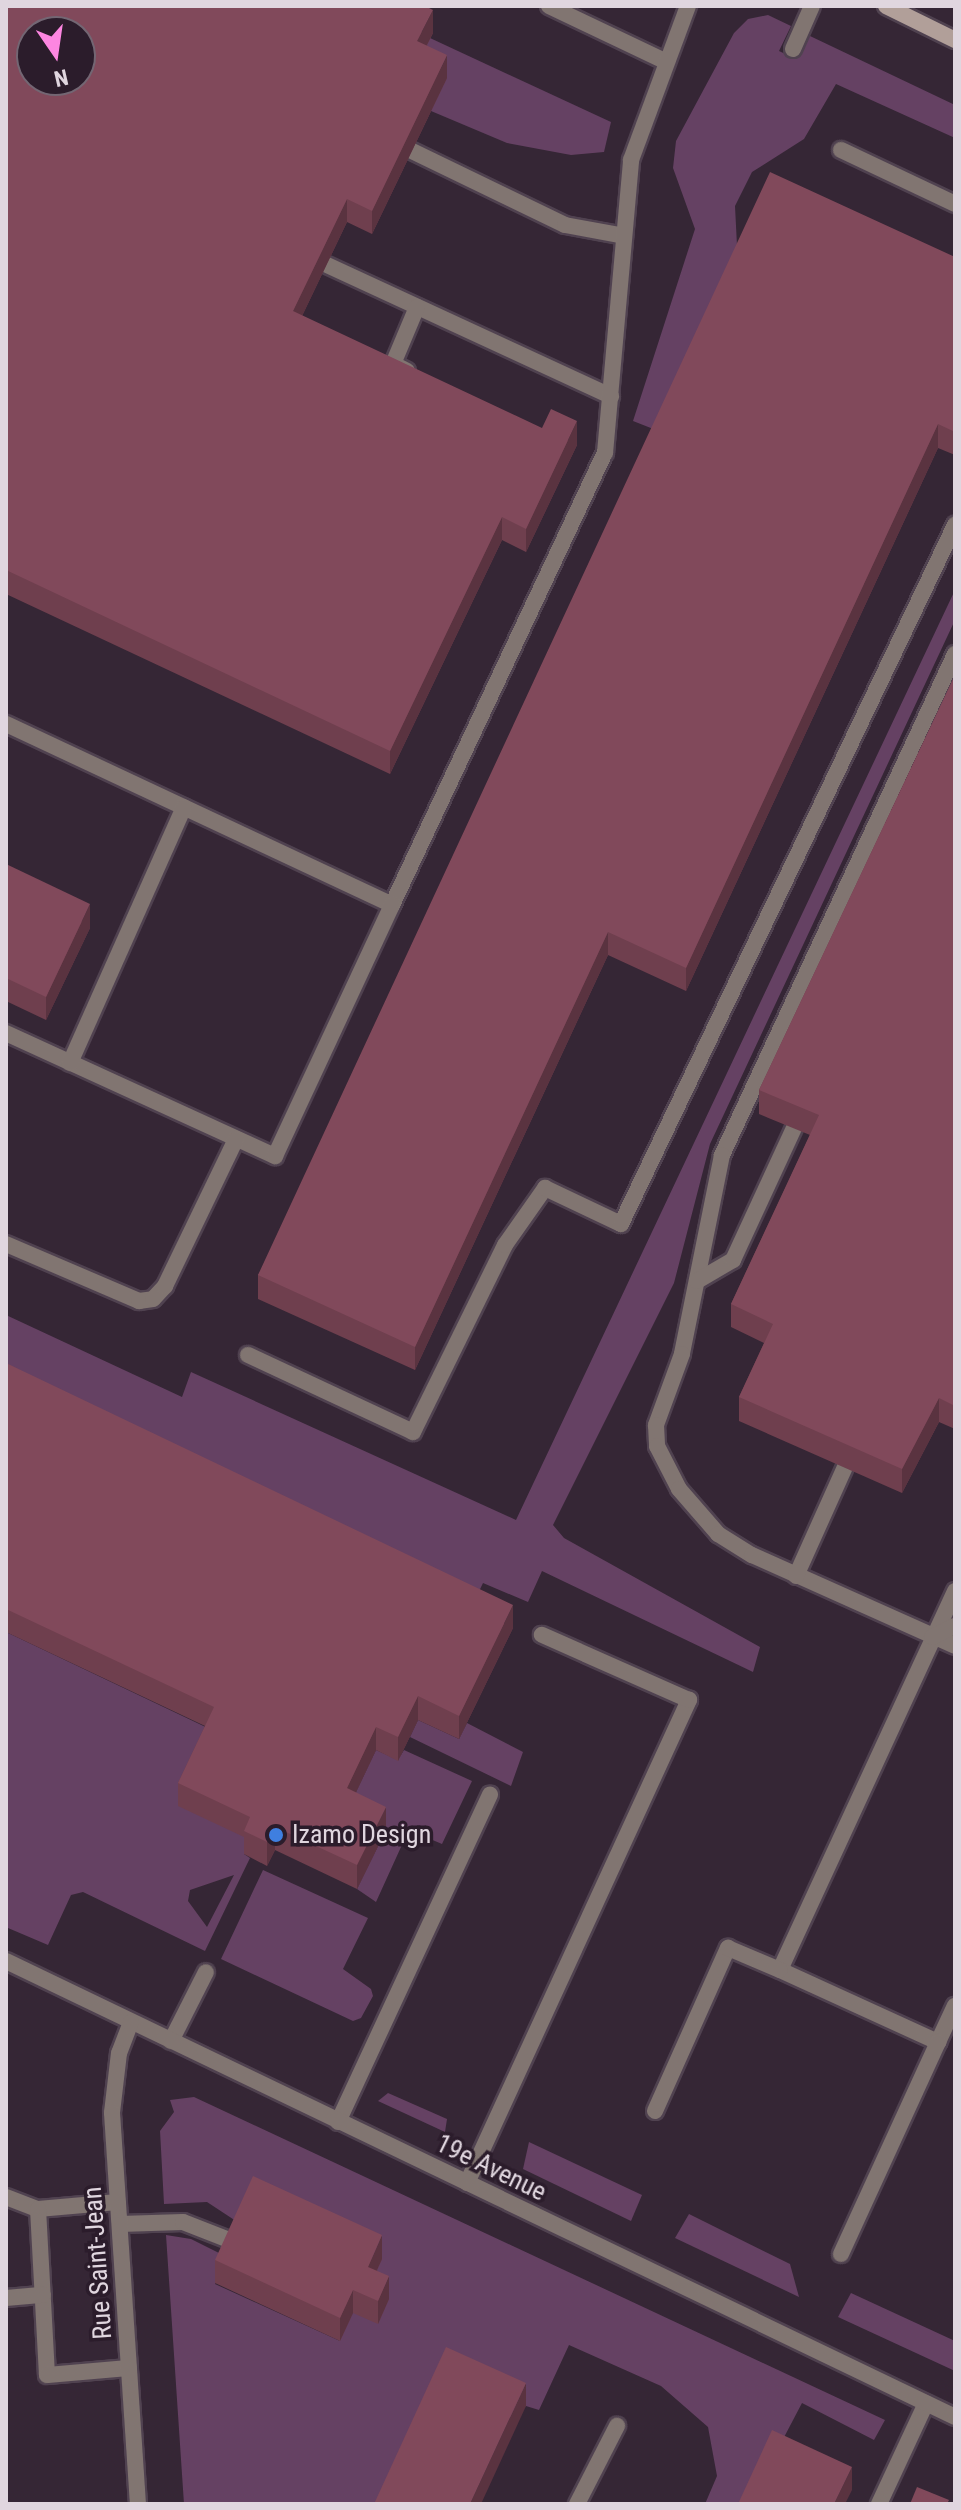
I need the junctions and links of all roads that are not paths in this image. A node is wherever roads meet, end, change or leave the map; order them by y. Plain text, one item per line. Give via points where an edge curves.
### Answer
1 (549, 6) edge
2 (688, 6) edge
3 (812, 6) edge
4 (886, 6) edge
5 (955, 40) edge
6 (793, 49) dead end
7 (665, 61) junction
8 (841, 150) dead end
9 (412, 151) edge
10 (955, 204) edge
11 (620, 235) junction
12 (327, 265) edge
13 (417, 307) junction
14 (418, 376) edge
15 (611, 396) junction
16 (955, 525) edge
17 (955, 654) edge
18 (6, 724) edge
19 (184, 807) junction
20 (392, 905) junction
21 (6, 1033) edge
22 (70, 1063) junction
23 (794, 1128) edge
24 (236, 1139) junction
25 (6, 1244) edge
26 (697, 1281) junction
27 (248, 1355) dead end
28 (845, 1467) edge
29 (796, 1576) junction
30 (955, 1591) edge
31 (955, 1626) edge
32 (542, 1635) dead end
33 (932, 1637) junction
34 (955, 1646) edge
35 (490, 1795) dead end
36 (6, 1961) edge
37 (780, 1970) junction
38 (206, 1972) dead end
39 (955, 2006) edge
40 (131, 2022) junction
41 (171, 2041) junction
42 (938, 2042) junction
43 (655, 2111) dead end
44 (338, 2122) junction
45 (467, 2183) junction
46 (6, 2197) edge
47 (118, 2202) junction
48 (38, 2209) junction
49 (120, 2224) junction
50 (234, 2242) edge
51 (841, 2254) dead end
52 (43, 2295) junction
53 (6, 2298) edge
54 (129, 2368) junction
55 (926, 2403) junction
56 (955, 2417) edge
57 (617, 2426) dead end
58 (138, 2504) edge
59 (577, 2504) edge
60 (879, 2504) edge

1 - 7 street
2 - 7 street
3 - 6 street
4 - 5 main road
7 - 11 street via 634,145
8 - 10 street
9 - 11 street via 565,225
11 - 15 street
12 - 13 street
13 - 14 street via 393,364
13 - 15 street
15 - 20 street via 605,453
16 - 27 street via 621,1224 545,1188 505,1245 413,1432
17 - 26 street via 722,1155
18 - 19 street
19 - 20 street
19 - 22 street
20 - 24 street via 275,1156
21 - 22 street
22 - 24 street
23 - 26 street via 733,1260
24 - 25 street via 165,1286 153,1299 139,1301
26 - 29 street via 682,1354 659,1407 657,1446 679,1489 718,1534
28 - 29 street
29 - 33 street
30 - 33 street
31 - 33 street
32 - 45 street via 689,1700
33 - 34 street
33 - 37 street
35 - 44 street
36 - 40 street, 19e Avenue
37 - 42 street
37 - 43 street via 728,1948
38 - 41 street
39 - 42 street
40 - 41 street, 19e Avenue
40 - 47 street, Rue Saint-Jean via 113,2084
41 - 44 street, 19e Avenue
42 - 51 street
44 - 45 street, 19e Avenue
45 - 55 street, 19e Avenue
46 - 48 street
47 - 48 street
47 - 49 street, Rue Saint-Jean
48 - 52 street
49 - 50 street via 183,2222
49 - 54 street, Rue Saint-Jean
52 - 53 street
52 - 54 street via 47,2375
54 - 58 street, Rue Saint-Jean
55 - 56 street, 19e Avenue
55 - 60 street
57 - 59 street

